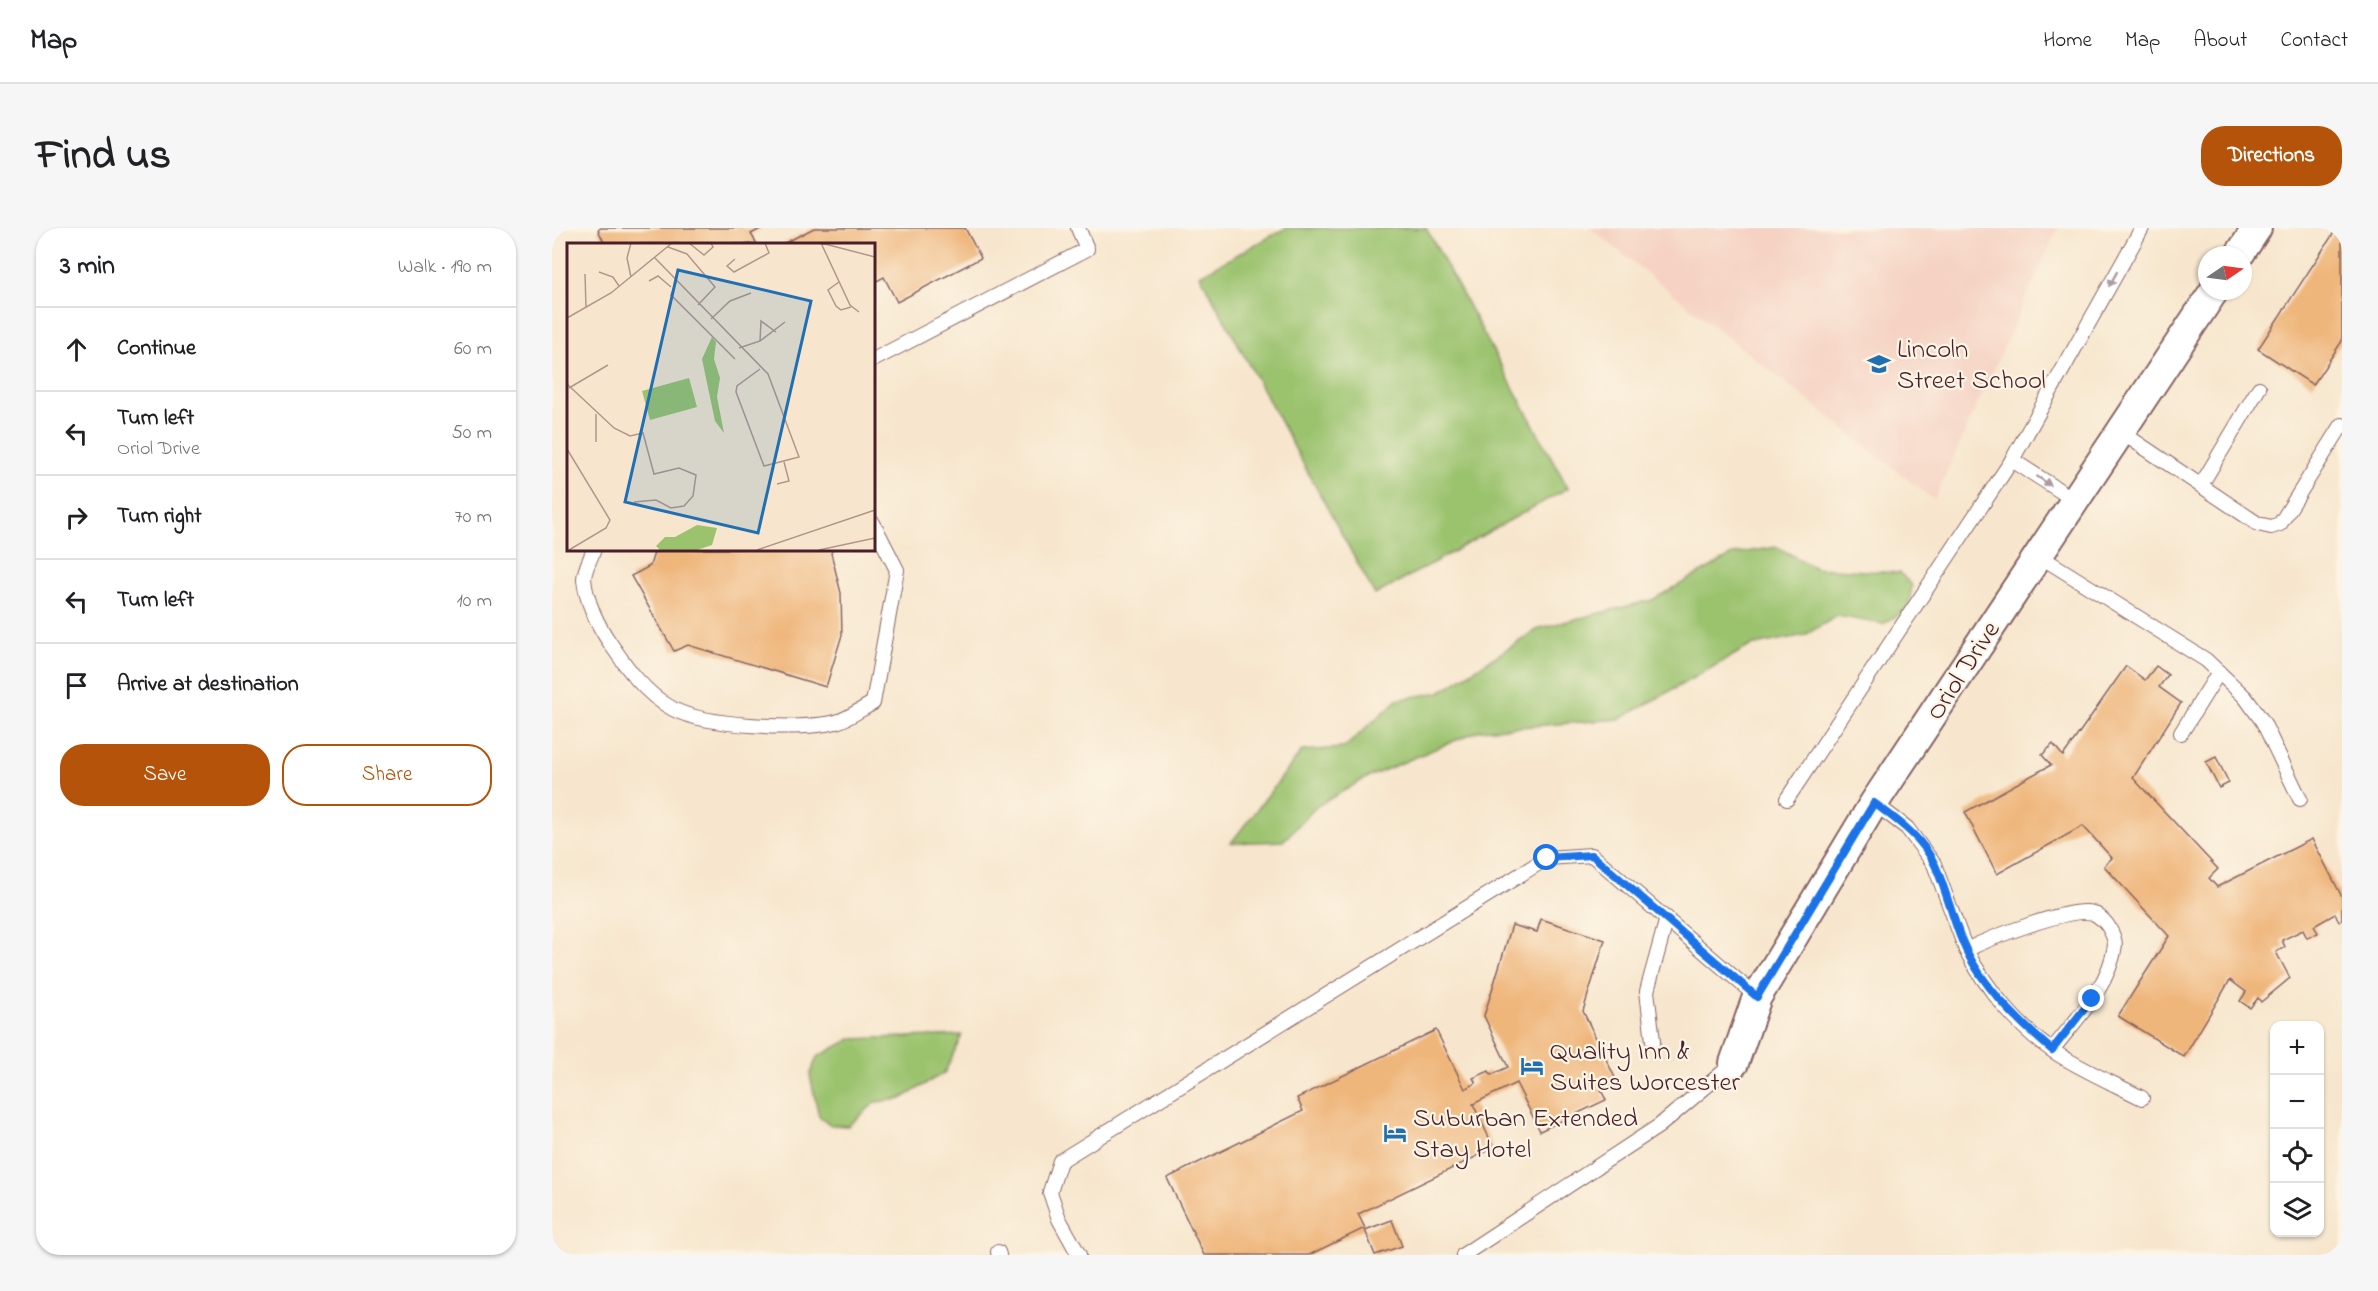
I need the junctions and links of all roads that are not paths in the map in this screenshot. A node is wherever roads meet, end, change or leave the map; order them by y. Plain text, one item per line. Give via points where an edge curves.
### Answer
1 (1078, 228) edge
2 (2142, 228) edge
3 (2208, 300) edge
4 (874, 359) edge
5 (2259, 388) dead end
6 (2342, 425) edge
7 (2121, 432) junction
8 (2012, 460) junction
9 (2201, 485) junction
10 (2076, 501) junction
11 (874, 526) edge
12 (594, 550) edge
13 (2038, 555) junction
14 (2219, 672) junction
15 (2181, 733) dead end
16 (1787, 799) dead end
17 (2300, 799) dead end
18 (1874, 803) junction
19 (1667, 918) junction
20 (1966, 950) junction
21 (1757, 997) junction
22 (1653, 1041) dead end
23 (2052, 1050) junction
24 (1734, 1063) joint
25 (2142, 1098) dead end
26 (1079, 1255) edge
27 (1463, 1255) edge

1 - 4 lane via 1087,249
2 -> 8 lane
3 - 7 street, Oriol Drive
5 - 9 lane
6 - 9 lane via 2280,524 2258,524
7 - 9 lane
7 - 10 street, Oriol Drive
8 -> 10 lane
8 - 16 lane
10 - 13 street, Oriol Drive
11 - 12 lane via 897,570 873,704 836,722 794,726 710,721 674,709 651,695 606,638 591,606 584,578
13 - 14 lane via 2206,660
13 - 18 street, Oriol Drive
14 - 15 lane
14 - 17 lane via 2245,697 2263,722
18 - 20 lane via 1908,828 1934,864
18 - 21 street, Oriol Drive
19 - 21 lane
19 - 22 lane via 1647,991
19 - 26 lane via 1592,855 1547,858 1060,1161 1050,1192 1059,1219
20 - 23 lane via 2020,1022
20 - 23 lane via 1990,938 2076,912 2093,913 2109,926 2115,942 2110,966 2092,999
21 - 24 street, Oriol Drive
23 - 25 lane
24 - 27 lane via 1659,1126

